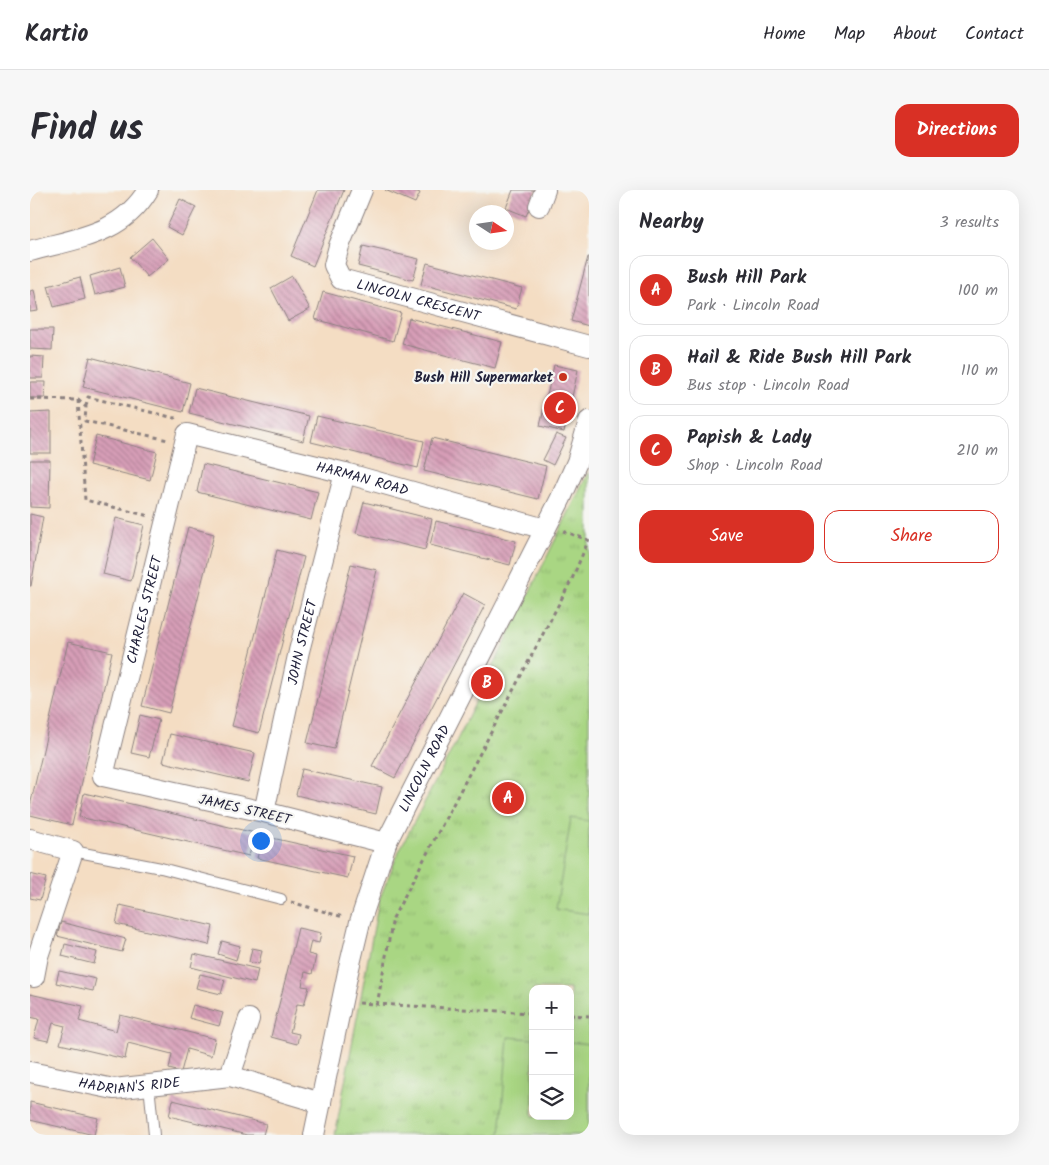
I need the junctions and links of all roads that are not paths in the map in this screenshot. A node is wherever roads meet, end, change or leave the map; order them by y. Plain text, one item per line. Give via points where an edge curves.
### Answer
1 (148, 190) edge
2 (362, 190) edge
3 (30, 251) edge
4 (589, 346) edge
5 (589, 421) edge
6 (186, 439) joint
7 (345, 474) junction
8 (545, 529) junction
9 (104, 776) joint
10 (264, 812) junction
11 (30, 839) edge
12 (386, 843) junction
13 (73, 851) junction
14 (281, 899) road end
15 (34, 977) dead end
16 (249, 1019) dead end
17 (30, 1072) edge
18 (230, 1076) junction
19 (149, 1085) junction
20 (321, 1102) junction
21 (154, 1135) edge
22 (314, 1135) edge

1 - 3 street via 126,217 109,229
2 - 4 street, LINCOLN CRESCENT via 334,264 341,279
5 - 8 street, LINCOLN ROAD via 577,462
6 - 7 street, HARMAN ROAD
6 - 9 street, CHARLES STREET
7 - 8 street, HARMAN ROAD
7 - 10 street, JOHN STREET via 299,651
8 - 12 street, LINCOLN ROAD
9 - 10 street, JAMES STREET
10 - 12 street, JAMES STREET
11 - 13 street
12 - 20 street, LINCOLN ROAD via 360,922
13 - 14 lane via 161,868
13 - 15 street
16 - 18 street
17 - 19 street, HADRIAN'S RIDE via 114,1089
18 - 19 street, HADRIAN'S RIDE
18 - 20 street, HADRIAN'S RIDE
19 - 21 lane
20 - 22 street, LINCOLN ROAD

